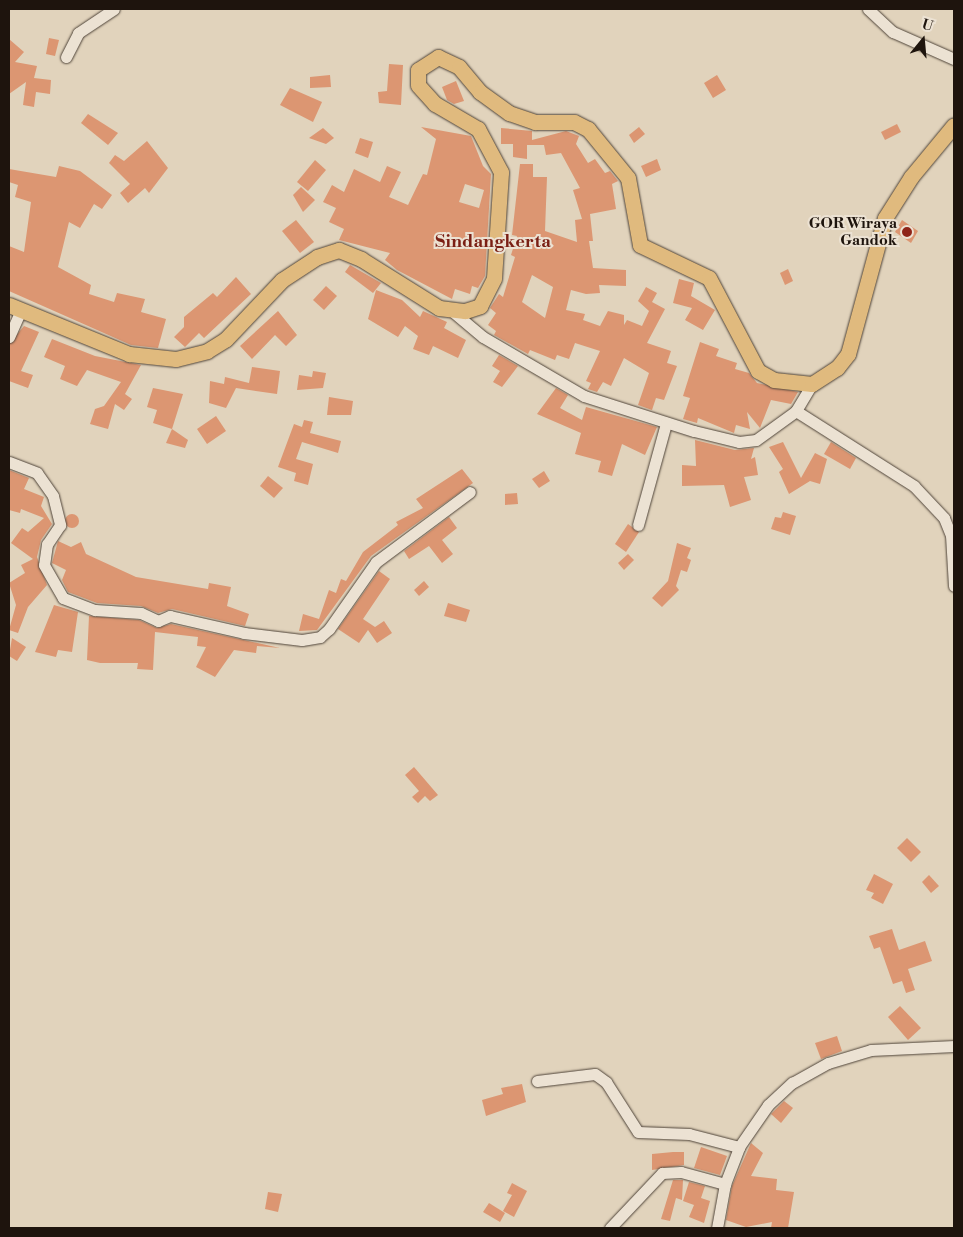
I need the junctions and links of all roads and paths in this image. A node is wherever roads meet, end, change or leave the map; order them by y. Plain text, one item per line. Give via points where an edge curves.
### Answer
1 (114, 9) edge
2 (868, 9) edge
3 (66, 57) dead end
4 (954, 59) edge
5 (954, 125) edge
6 (14, 309) edge
7 (452, 311) junction
8 (9, 338) edge
9 (812, 384) junction
10 (796, 412) junction
11 (666, 423) junction
12 (9, 462) edge
13 (470, 492) dead end
14 (638, 525) dead end
15 (954, 586) edge
16 (954, 1046) edge
17 (537, 1081) dead end
18 (739, 1147) junction
19 (725, 1184) junction
20 (610, 1228) edge
21 (717, 1228) edge

1 - 3 street via 78,33
2 - 4 street via 893,32
5 - 9 main road via 911,176 885,218 848,354 837,368
6 - 7 main road via 129,354 176,359 192,356 226,338 282,280 317,257 339,250 361,259 424,302
6 - 8 street
7 - 9 main road via 473,309 490,293 502,183 495,153 478,129 435,104 418,85 418,70 438,57 459,67 480,92 509,113 535,122 574,122 588,130 628,178 640,245 709,278 747,356 764,377
7 - 11 street via 483,337 584,396
9 - 10 street
10 - 11 street via 775,430 739,442
10 - 15 street via 930,500 951,534
11 - 14 street
12 - 13 street via 36,473 54,496 60,525 47,544 44,565 63,598 95,610 142,613 158,621 170,616 244,633 302,640 320,637 376,562
16 - 18 street via 892,1047 828,1063 781,1092
17 - 18 street via 595,1074 606,1082 638,1132 689,1134
18 - 19 street
19 - 20 street via 681,1172 662,1173
19 - 21 street

